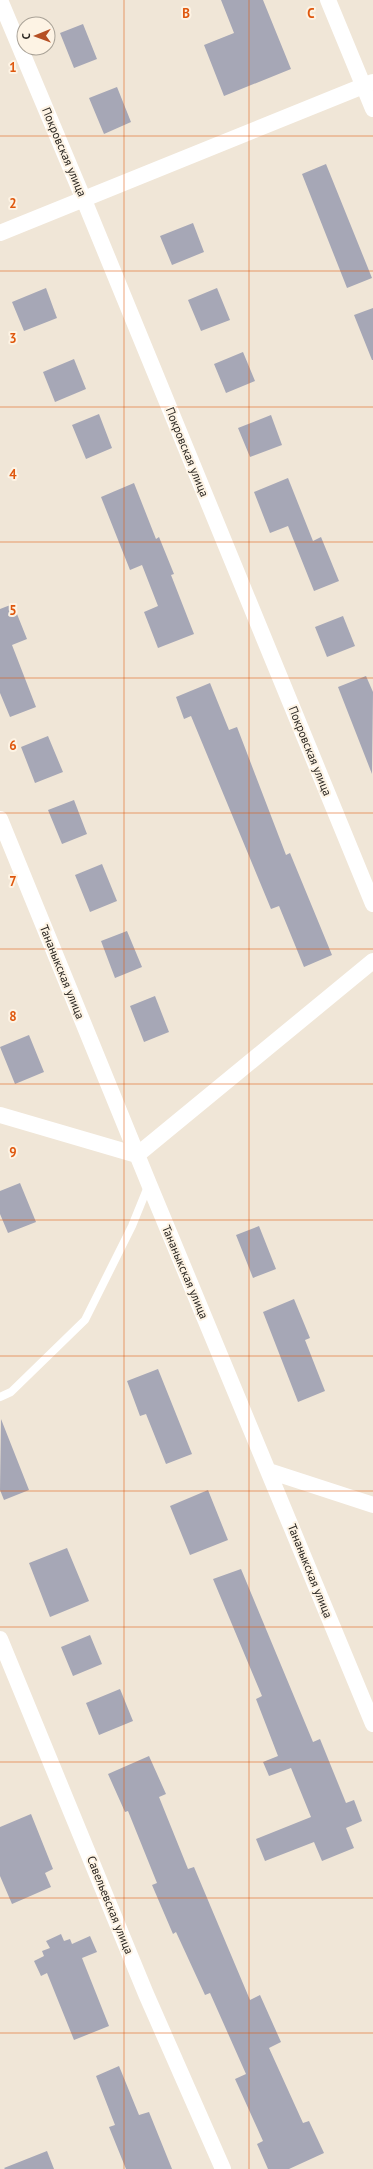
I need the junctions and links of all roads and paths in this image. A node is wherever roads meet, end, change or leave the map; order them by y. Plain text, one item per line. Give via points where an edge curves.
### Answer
1 (0, 0) edge
2 (328, 0) edge
3 (368, 84) edge
4 (373, 109) edge
5 (84, 200) junction
6 (0, 233) edge
7 (0, 818) edge
8 (373, 904) edge
9 (373, 961) edge
10 (0, 1115) edge
11 (137, 1155) junction
12 (149, 1184) junction
13 (0, 1397) edge
14 (269, 1471) junction
15 (373, 1505) edge
16 (0, 1639) edge
17 (373, 1724) edge
18 (223, 2169) edge

1 - 5 street, Покровская улица
2 - 3 street
3 - 4 street
3 - 5 street
5 - 6 street
5 - 8 street, Покровская улица
7 - 11 street, Тананыкская улица
9 - 11 street
10 - 11 street
11 - 12 street, Тананыкская улица
12 - 13 lane via 132,1226 85,1320 11,1392
12 - 14 street, Тананыкская улица
14 - 15 street
14 - 17 street, Тананыкская улица
16 - 18 street, Савельевская улица via 146,1994

